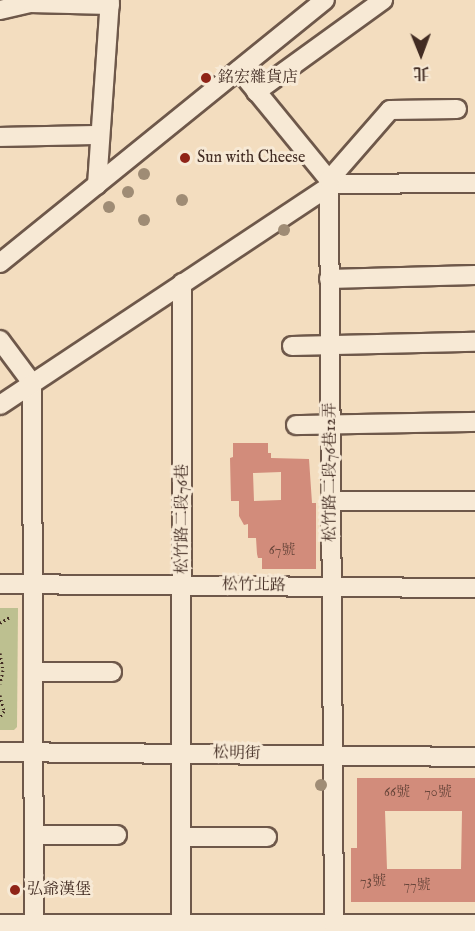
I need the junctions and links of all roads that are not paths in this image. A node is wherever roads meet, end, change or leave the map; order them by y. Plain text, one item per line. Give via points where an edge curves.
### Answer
1 (325, 0) edge
2 (383, 0) edge
3 (110, 2) edge
4 (0, 10) edge
5 (239, 70) junction
6 (256, 92) junction
7 (457, 109) dead end
8 (98, 135) junction
9 (0, 137) edge
10 (329, 183) junction
11 (475, 183) edge
12 (97, 185) junction
13 (0, 264) edge
14 (475, 275) edge
15 (329, 279) junction
16 (182, 283) junction
17 (0, 340) edge
18 (475, 342) edge
19 (330, 345) junction
20 (292, 346) dead end
21 (32, 383) junction
22 (0, 405) edge
23 (475, 422) edge
24 (296, 425) dead end
25 (330, 425) junction
26 (331, 501) junction
27 (475, 501) edge
28 (0, 584) edge
29 (33, 584) junction
30 (183, 586) junction
31 (332, 587) junction
32 (475, 588) edge
33 (33, 672) junction
34 (112, 672) dead end
35 (0, 752) edge
36 (34, 753) junction
37 (182, 754) junction
38 (333, 756) junction
39 (475, 757) edge
40 (117, 835) dead end
41 (34, 836) junction
42 (182, 837) junction
43 (267, 837) dead end
44 (0, 924) edge
45 (181, 924) junction
46 (334, 924) junction
47 (475, 924) edge
48 (34, 928) edge

1 - 5 street
2 - 6 street
3 - 4 street via 30,3
3 - 8 street
5 - 6 street
5 - 12 street
6 - 10 street
7 - 10 street via 390,110
8 - 9 street
8 - 12 street
10 - 11 street
10 - 15 street, 松竹路二段76巷12弄
10 - 16 street
12 - 13 street
14 - 15 street
15 - 19 street, 松竹路二段76巷12弄
16 - 21 street
16 - 30 street, 松竹路二段76巷
17 - 21 street
18 - 19 street
19 - 20 street
19 - 25 street, 松竹路二段76巷12弄
21 - 22 street
21 - 29 street
23 - 25 street
24 - 25 street
25 - 26 street, 松竹路二段76巷12弄
26 - 27 street
26 - 31 street, 松竹路二段76巷12弄
28 - 29 street, 松竹北路
29 - 30 street, 松竹北路
29 - 33 street
30 - 31 street, 松竹北路
30 - 37 street, 松竹路二段76巷
31 - 32 street, 松竹北路
31 - 38 street, 松竹路二段76巷12弄
33 - 34 street
33 - 36 street
35 - 36 street, 松明街
36 - 37 street, 松明街
36 - 41 street
37 - 38 street, 松明街
37 - 42 street, 松竹路二段76巷
38 - 39 street, 松明街
38 - 46 street, 松竹路二段76巷12弄
40 - 41 street
41 - 48 street
42 - 43 street
42 - 45 street, 松竹路二段76巷
44 - 48 street
45 - 46 street
45 - 48 street
46 - 47 street

